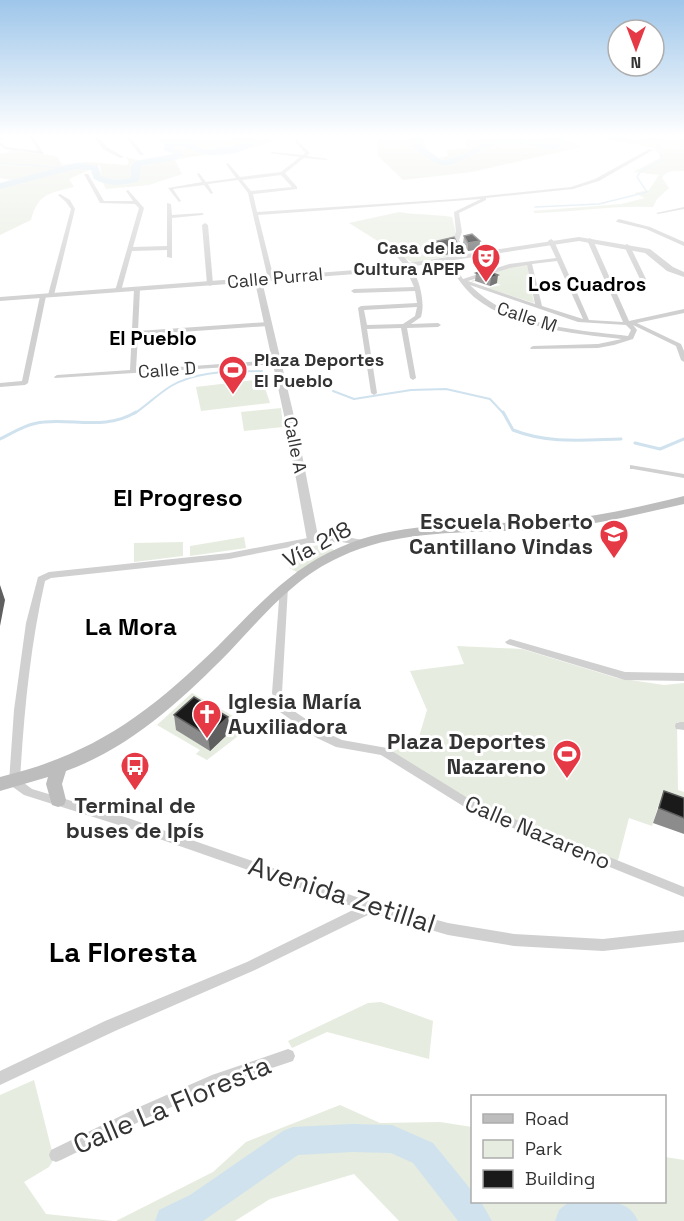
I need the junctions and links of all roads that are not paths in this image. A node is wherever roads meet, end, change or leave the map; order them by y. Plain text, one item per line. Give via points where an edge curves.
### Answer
1 (97, 194) edge
2 (130, 194) edge
3 (173, 194) edge
4 (250, 194) edge
5 (511, 194) edge
6 (60, 195) dead end
7 (484, 197) junction
8 (178, 201) dead end
9 (136, 203) junction
10 (169, 204) dead end
11 (684, 208) edge
12 (658, 213) dead end
13 (202, 214) dead end
14 (256, 214) junction
15 (170, 217) junction
16 (619, 222) dead end
17 (205, 225) dead end
18 (590, 240) junction
19 (551, 241) junction
20 (683, 243) edge
21 (627, 246) junction
22 (169, 248) junction
23 (130, 249) junction
24 (397, 253) dead end
25 (465, 256) junction
26 (170, 257) dead end
27 (560, 259) junction
28 (448, 260) junction
29 (529, 263) junction
30 (409, 266) junction
31 (684, 275) edge
32 (271, 279) junction
33 (643, 279) dead end
34 (258, 280) junction
35 (462, 281) junction
36 (210, 284) junction
37 (137, 289) junction
38 (416, 289) junction
39 (118, 291) junction
40 (354, 291) dead end
41 (47, 296) junction
42 (0, 299) edge
43 (421, 305) junction
44 (539, 308) junction
45 (684, 311) edge
46 (587, 322) junction
47 (629, 323) junction
48 (268, 324) junction
49 (438, 325) dead end
50 (404, 326) junction
51 (364, 327) junction
52 (135, 333) junction
53 (631, 338) junction
54 (533, 348) dead end
55 (684, 360) edge
56 (278, 362) junction
57 (133, 372) junction
58 (57, 377) dead end
59 (413, 378) dead end
60 (0, 385) edge
61 (374, 393) dead end
62 (633, 467) dead end
63 (684, 476) edge
64 (684, 500) edge
65 (313, 540) junction
66 (363, 543) junction
67 (284, 587) junction
68 (510, 642) dead end
69 (684, 677) edge
70 (59, 768) junction
71 (7, 783) edge
72 (58, 800) junction
73 (684, 892) edge
74 (371, 907) junction
75 (684, 936) edge
76 (288, 1056) dead end
77 (0, 1078) edge
78 (56, 1155) dead end

1 - 9 street via 102,202
2 - 9 street
3 - 8 street
4 - 14 street
5 - 7 street
6 - 41 street via 72,209
7 - 14 street
7 - 25 street via 456,212 456,240
9 - 23 street via 142,208
10 - 15 street
11 - 12 street
13 - 15 street
14 - 32 street
15 - 22 street
16 - 20 street via 648,228
17 - 36 street
18 - 19 street, Calle Purral
18 - 21 street, Calle Purral
18 - 47 street
19 - 25 street, Calle Purral
19 - 27 street
21 - 31 street, Calle Purral via 654,254 670,269
21 - 33 street
22 - 23 street
22 - 26 street
23 - 39 street
24 - 30 street
25 - 28 street, Calle Purral
27 - 29 street, Calle M
27 - 46 street
28 - 30 street, Calle Purral
28 - 35 street
29 - 35 street, Calle M
29 - 44 street
30 - 32 street, Calle Purral
30 - 38 street
32 - 34 street, Calle Purral
34 - 36 street, Calle Purral
34 - 48 street, Calle A
35 - 44 street
35 - 53 street, Calle M via 479,298 518,317 578,332
36 - 37 street, Calle Purral
37 - 39 street, Calle Purral
37 - 52 street
38 - 40 street
38 - 43 street
39 - 41 street, Calle Purral
41 - 42 street, Calle Purral
41 - 60 street via 25,383
43 - 50 street via 418,317
43 - 51 street via 361,308
44 - 46 street
45 - 47 street
46 - 47 street
47 - 53 street via 634,330
47 - 55 street via 675,342
48 - 52 street
48 - 56 street, Calle A
49 - 50 street
50 - 51 street
50 - 59 street
51 - 61 street
52 - 57 street
53 - 54 street via 604,345
56 - 57 street, Calle D
56 - 65 street, Calle A
57 - 58 street, Calle D
62 - 63 street
64 - 66 main road, Vía 218 via 562,524 430,532
65 - 66 street
65 - 71 street via 229,556 64,573 41,579
66 - 67 main road, Vía 218 via 308,569
67 - 70 main road, Vía 218 via 160,709 101,748
67 - 73 street, Calle Nazareno via 277,693 284,709 300,722 340,744 383,751 475,808
68 - 69 street via 625,676
70 - 71 main road, Vía 218
70 - 72 main road via 54,784
71 - 72 street, Avenida Zetillal
72 - 74 street, Avenida Zetillal
74 - 75 street, Avenida Zetillal via 448,929 514,940 603,945
74 - 77 street via 251,966
76 - 78 street, Calle La Floresta via 217,1080

